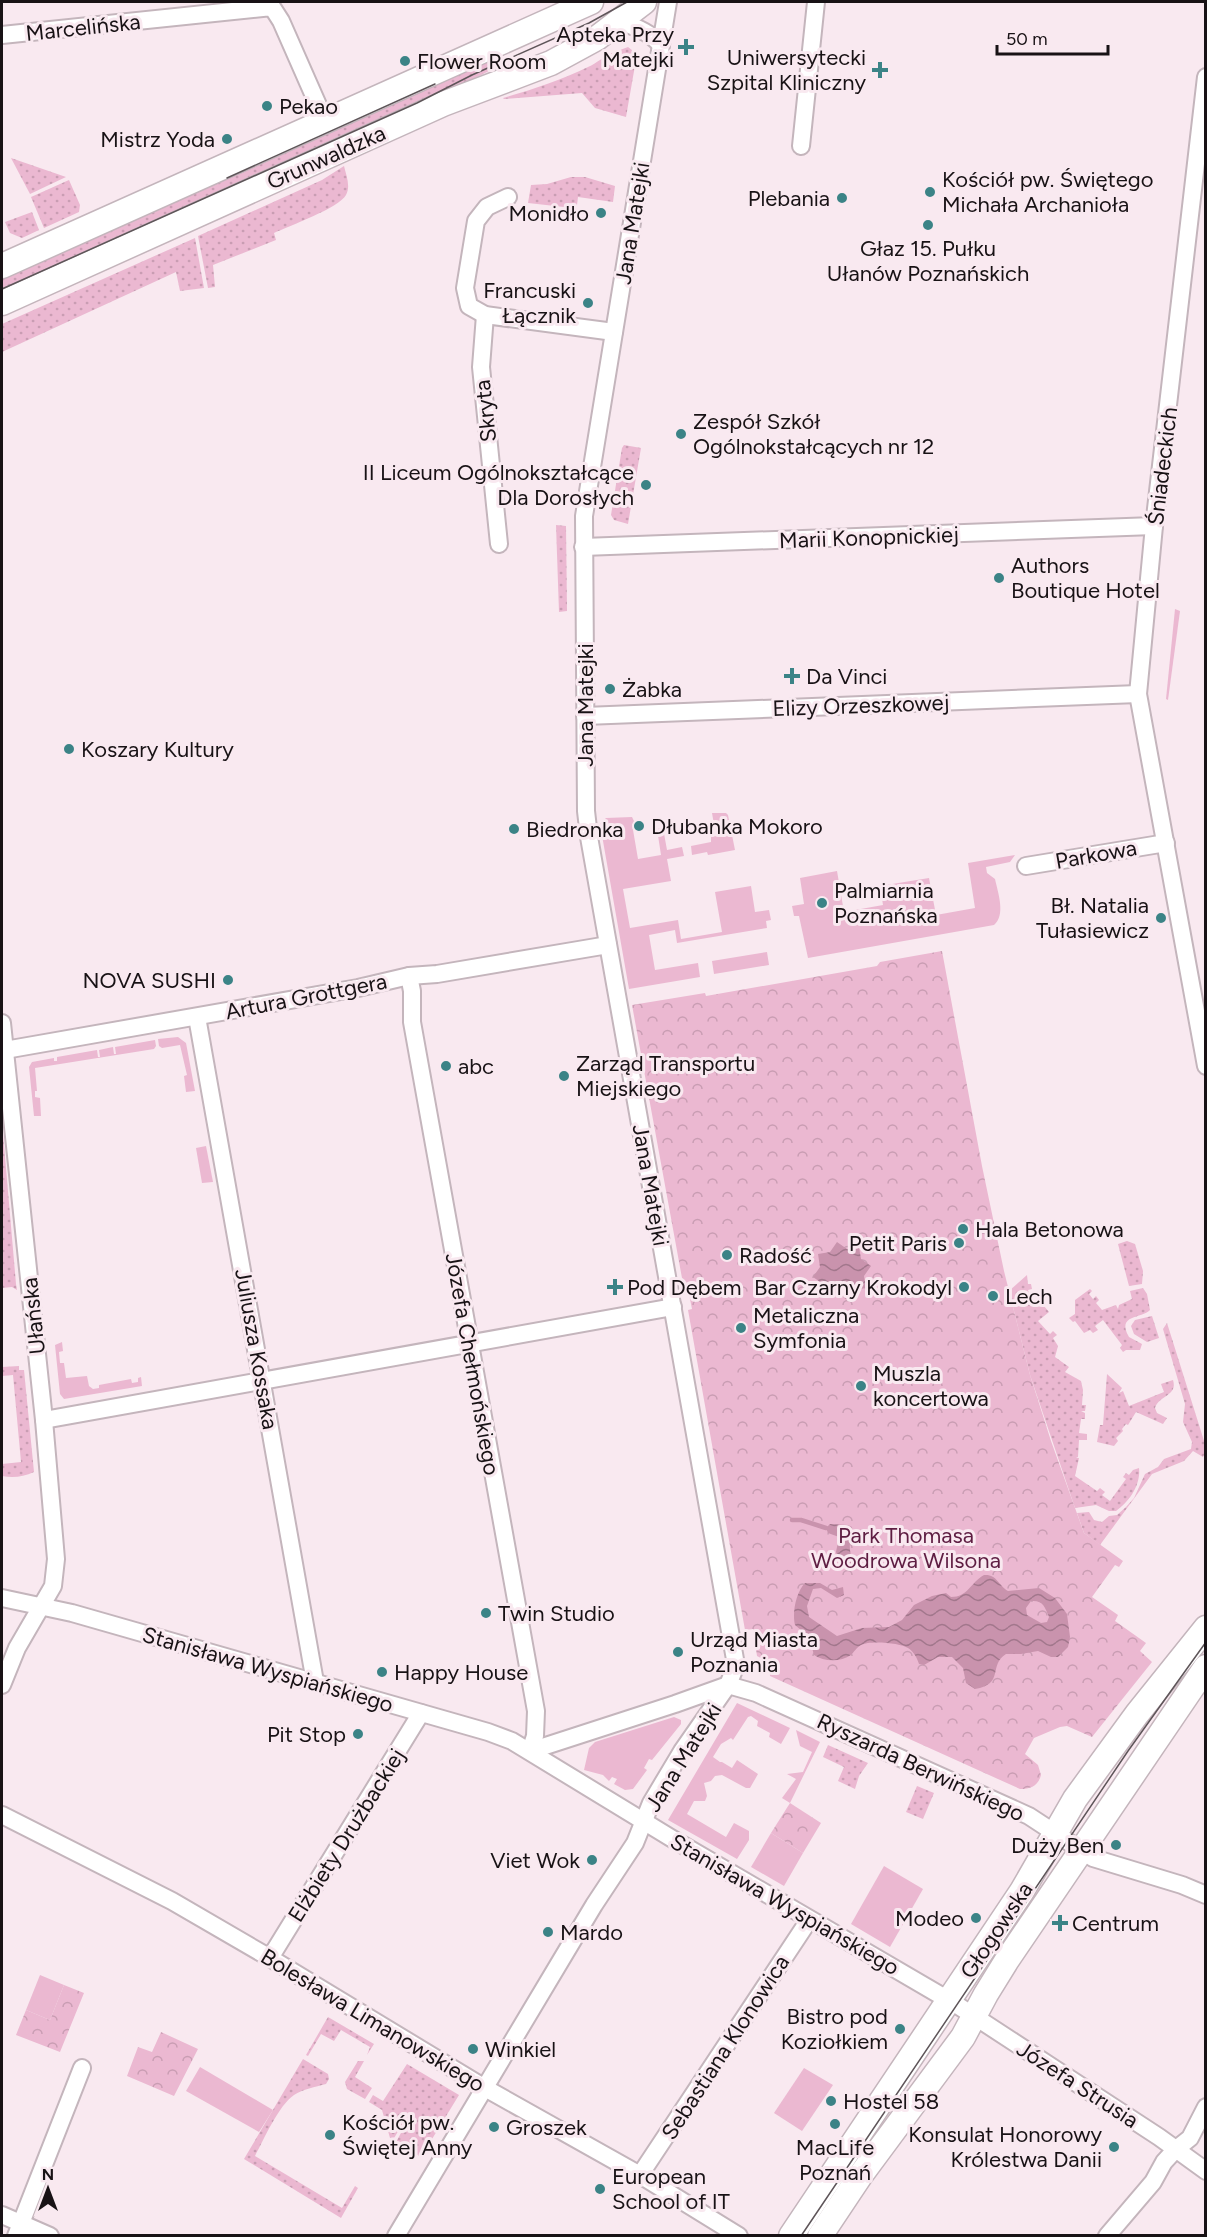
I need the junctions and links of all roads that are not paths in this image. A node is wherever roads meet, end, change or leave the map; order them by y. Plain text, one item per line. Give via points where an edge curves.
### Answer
1 (591, 2) edge
2 (644, 2) edge
3 (668, 2) edge
4 (816, 2) edge
5 (618, 11) edge
6 (2, 35) edge
7 (661, 45) junction
8 (1206, 77) edge
9 (325, 121) junction
10 (801, 147) dead end
11 (508, 197) dead end
12 (2, 266) edge
13 (2, 303) edge
14 (485, 315) junction
15 (614, 332) junction
16 (1154, 526) junction
17 (499, 544) dead end
18 (584, 547) junction
19 (1138, 694) junction
20 (585, 716) junction
21 (1166, 843) junction
22 (1026, 866) dead end
23 (608, 945) junction
24 (409, 976) junction
25 (197, 1017) junction
26 (2, 1023) edge
27 (5, 1050) junction
28 (1206, 1066) edge
29 (673, 1307) junction
30 (470, 1342) junction
31 (262, 1381) junction
32 (44, 1420) junction
33 (2, 1598) edge
34 (40, 1606) junction
35 (1206, 1628) edge
36 (735, 1658) junction
37 (1206, 1667) edge
38 (315, 1682) junction
39 (2, 1685) edge
40 (728, 1685) junction
41 (756, 1693) junction
42 (421, 1713) junction
43 (530, 1751) junction
44 (2, 1815) edge
45 (644, 1821) junction
46 (1055, 1833) junction
47 (1081, 1850) junction
48 (1206, 1895) edge
49 (809, 1920) junction
50 (270, 1958) junction
51 (949, 2000) junction
52 (975, 2016) junction
53 (82, 2068) dead end
54 (485, 2088) junction
55 (1206, 2107) edge
56 (1175, 2150) junction
57 (1206, 2171) edge
58 (640, 2175) junction
59 (2, 2215) edge
60 (19, 2229) edge
61 (50, 2235) edge
62 (396, 2235) edge
63 (739, 2235) edge
64 (791, 2235) edge
65 (820, 2235) edge
66 (1107, 2235) edge

1 - 9 street, Grunwaldzka
2 - 5 street, Grunwaldzka
3 - 7 street, Jana Matejki
4 - 10 street
5 - 7 street
5 - 13 street, Grunwaldzka via 579,49 551,63 443,104
6 - 9 street, Marcelińska via 272,7
7 - 15 street, Jana Matejki
8 - 16 street, Śniadeckich
9 - 12 street, Grunwaldzka
11 - 14 street via 487,207 476,221 465,288 469,306
14 - 15 street
14 - 17 street, Skryta via 481,367
15 - 18 street, Jana Matejki via 585,516
16 - 18 street, Marii Konopnickiej
16 - 19 street, Śniadeckich
18 - 20 street, Jana Matejki
19 - 20 street, Elizy Orzeszkowej
19 - 21 street, Śniadeckich
20 - 23 street, Jana Matejki via 586,811
21 - 22 street, Parkowa
21 - 28 street, Śniadeckich
23 - 24 street, Artura Grottgera
23 - 29 street, Jana Matejki
24 - 25 street, Artura Grottgera
24 - 30 street, Józefa Chełmońskiego via 412,1023
25 - 27 street, Artura Grottgera
25 - 31 street, Juliusza Kossaka
26 - 27 street, Ułańska
27 - 32 street, Ułańska
29 - 30 street
29 - 36 street, Jana Matejki
30 - 31 street
30 - 43 street, Józefa Chełmońskiego via 536,1711
31 - 32 street
31 - 38 street, Juliusza Kossaka
32 - 34 street, Ułańska via 56,1558 53,1586
33 - 34 street, Stanisława Wyspiańskiego
34 - 38 street, Stanisława Wyspiańskiego
34 - 39 street, Ułańska
35 - 46 street, Głogowska via 1111,1748
36 - 40 street, Jana Matejki via 735,1671
36 - 41 street
37 - 47 street, Głogowska
38 - 42 street, Stanisława Wyspiańskiego
40 - 41 street, Ryszarda Berwińskiego
40 - 43 street
40 - 45 street, Jana Matejki via 682,1751
41 - 46 street, Ryszarda Berwińskiego via 986,1795
42 - 43 street, Stanisława Wyspiańskiego via 501,1736
42 - 50 street, Elżbiety Drużbackiej
43 - 45 street, Stanisława Wyspiańskiego
44 - 50 street, Bolesława Limanowskiego via 172,1901
45 - 49 street, Stanisława Wyspiańskiego
45 - 54 street, Jana Matejki via 635,1843
46 - 47 street, Ryszarda Berwińskiego
46 - 51 street, Głogowska via 1022,1891
47 - 48 street, Ryszarda Berwińskiego via 1093,1858
47 - 52 street, Głogowska
49 - 51 street, Stanisława Wyspiańskiego
49 - 58 street, Sebastiana Klonowica
50 - 54 street, Bolesława Limanowskiego
51 - 52 street, Józefa Strusia
51 - 64 street, Głogowska
52 - 56 street, Józefa Strusia
52 - 65 street, Głogowska
53 - 60 street
54 - 58 street, Bolesława Limanowskiego
54 - 62 street, Jana Matejki
55 - 56 street via 1190,2138
56 - 57 street, Józefa Strusia
56 - 66 street
58 - 63 street, Bolesława Limanowskiego
59 - 60 street
60 - 61 street

